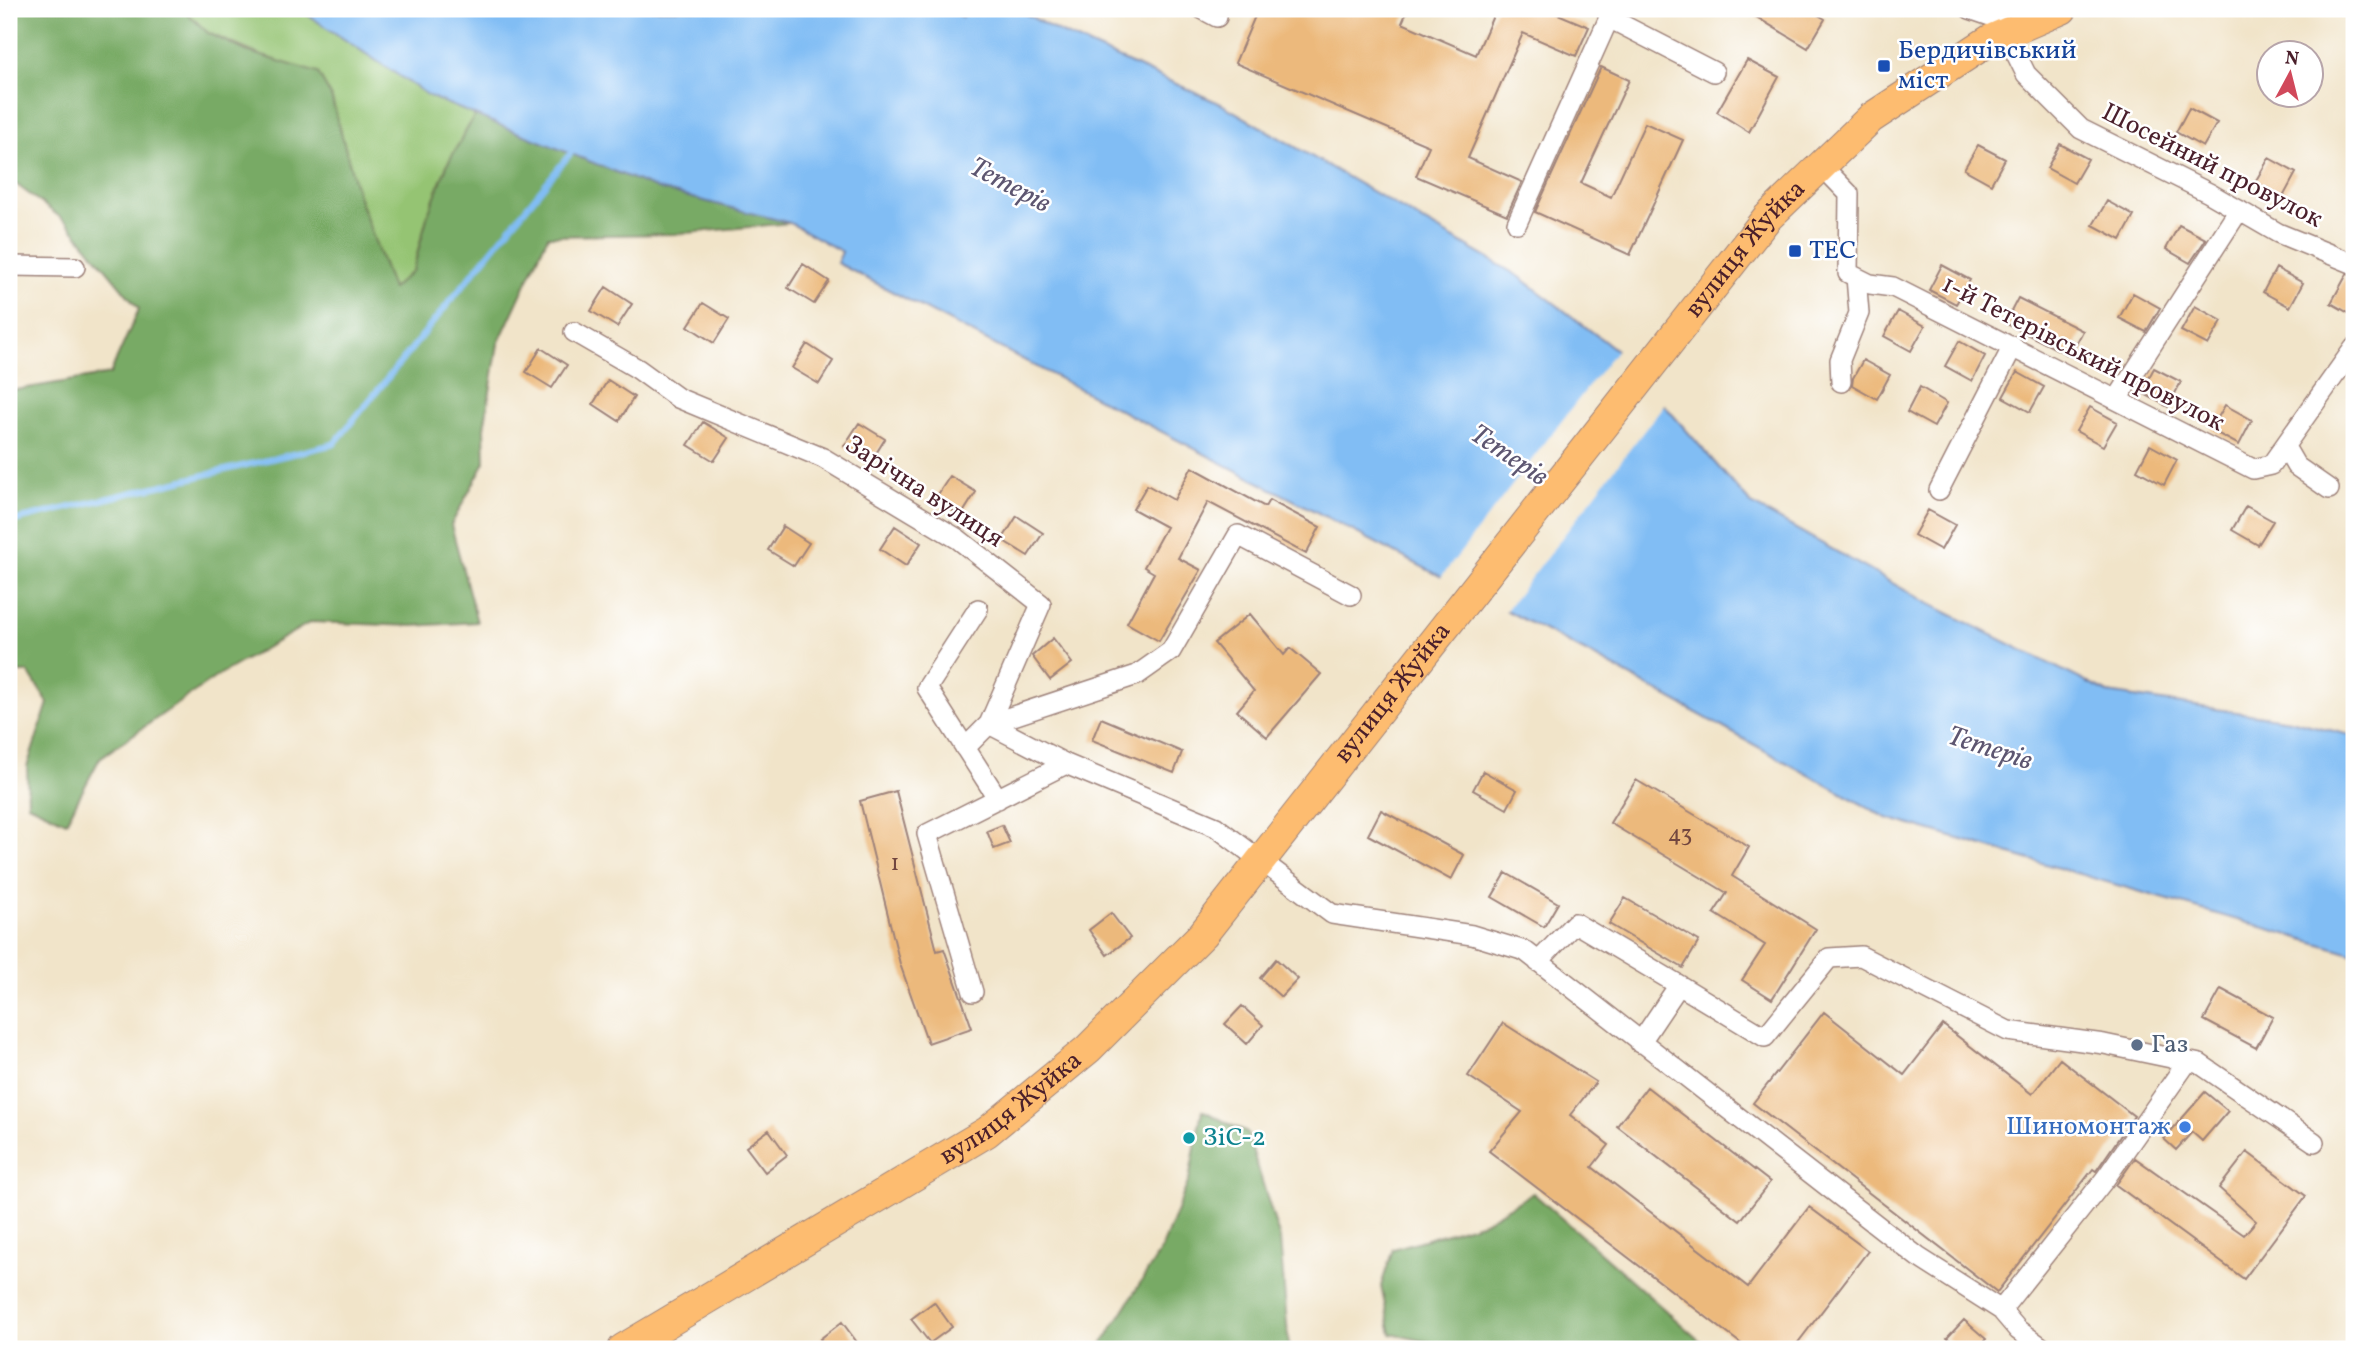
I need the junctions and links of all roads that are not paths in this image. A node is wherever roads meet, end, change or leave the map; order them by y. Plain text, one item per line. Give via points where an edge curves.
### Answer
1 (1970, 9) edge
2 (2062, 9) edge
3 (1607, 13) edge
4 (2006, 33) junction
5 (1714, 72) dead end
6 (1822, 166) junction
7 (2239, 210) junction
8 (1517, 223) dead end
9 (2354, 264) edge
10 (9, 266) edge
11 (75, 267) dead end
12 (1856, 277) junction
13 (574, 332) dead end
14 (2013, 346) junction
15 (2354, 348) edge
16 (1841, 382) dead end
17 (2117, 400) junction
18 (2285, 447) junction
19 (2329, 489) dead end
20 (1939, 490) dead end
21 (1351, 595) dead end
22 (978, 609) dead end
23 (989, 724) junction
24 (965, 748) junction
25 (1066, 764) junction
26 (998, 799) junction
27 (1260, 860) junction
28 (1538, 962) junction
29 (1679, 985) junction
30 (973, 992) dead end
31 (1640, 1043) junction
32 (2188, 1061) junction
33 (2314, 1142) dead end
34 (2001, 1310) junction
35 (623, 1349) edge
36 (2044, 1349) edge

1 - 4 street via 1999,19
2 - 4 highway, вулиця Жуйка
3 - 5 street
3 - 8 street
4 - 6 highway, вулиця Жуйка via 1871,118
4 - 7 street, Шосейний провулок via 2026,74 2081,129
6 - 12 street via 1849,194 1848,273
6 - 27 highway, вулиця Жуйка via 1767,218
7 - 9 street, Шосейний провулок via 2278,233
7 - 17 street
10 - 11 street
12 - 14 street, 1-й Тетерівський провулок via 1893,287
12 - 16 street via 1860,313 1840,360
13 - 23 street, Зарічна вулиця via 678,398 823,458 958,539 1041,604
14 - 17 street, 1-й Тетерівський провулок
14 - 20 street
15 - 18 street, 1-й Тетерівський провулок
17 - 18 street, 1-й Тетерівський провулок via 2253,469 2271,464
18 - 19 street via 2296,466
21 - 23 street via 1238,535 1171,652 1138,675
22 - 24 street via 927,688
23 - 24 street
23 - 25 street
24 - 26 street
25 - 26 street
25 - 27 street via 1216,827
26 - 30 street via 927,834
27 - 28 street via 1332,914 1472,936 1525,951
27 - 35 highway, вулиця Жуйка via 1203,934 1088,1049 987,1132
28 - 29 street via 1575,923
28 - 31 street
29 - 31 street
29 - 32 street via 1765,1037 1829,958 1861,956 2008,1031
31 - 34 street via 1918,1257
32 - 33 street via 2200,1064
32 - 34 street via 2105,1179
34 - 36 street

